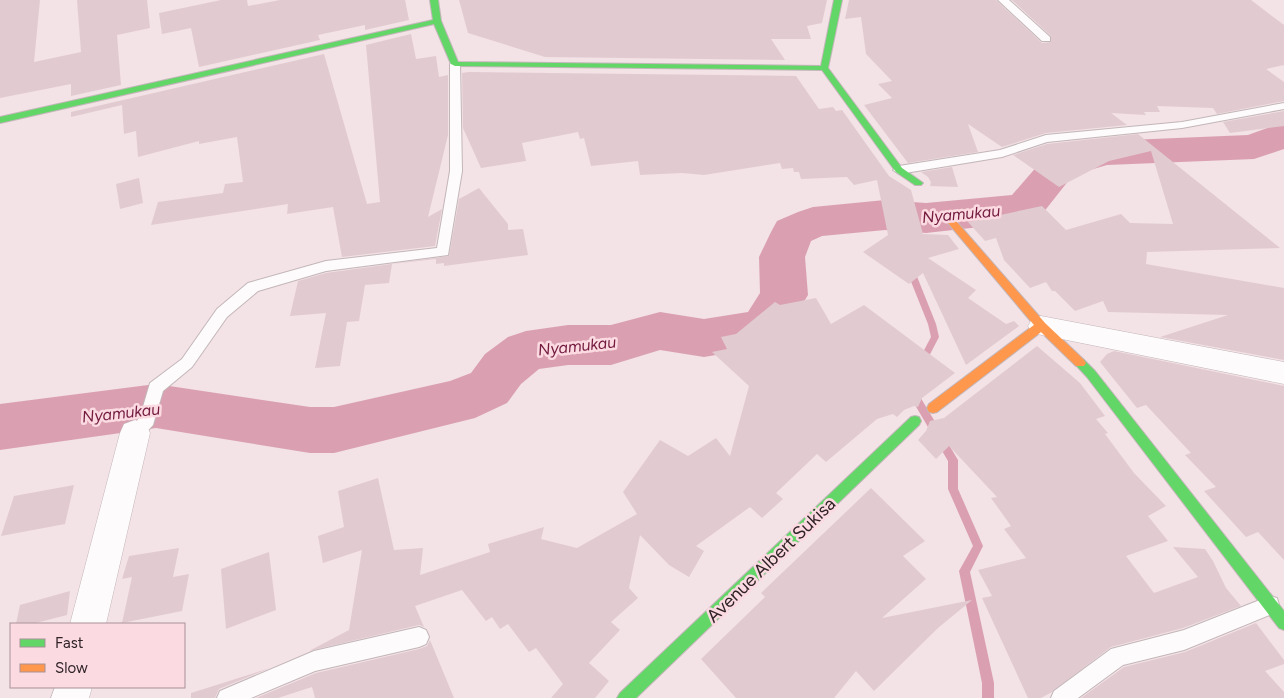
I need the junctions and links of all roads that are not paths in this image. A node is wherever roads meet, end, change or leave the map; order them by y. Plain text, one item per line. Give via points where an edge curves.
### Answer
1 (434, 0) edge
2 (838, 0) edge
3 (1003, 0) edge
4 (437, 21) junction
5 (1046, 39) dead end
6 (455, 64) junction
7 (824, 68) junction
8 (1284, 106) edge
9 (0, 120) edge
10 (900, 170) junction
11 (918, 183) dead end
12 (946, 215) dead end
13 (1041, 326) junction
14 (1284, 373) edge
15 (141, 427) joint
16 (1270, 605) junction
17 (88, 623) edge
18 (1284, 623) edge
19 (419, 637) dead end
20 (227, 698) edge
21 (625, 698) edge
22 (1061, 698) edge

1 - 4 street
2 - 7 street
3 - 5 lane
4 - 6 street
4 - 9 street
6 - 7 street
6 - 15 lane via 456,171 444,252 326,266 252,287 222,313 187,363 156,388
7 - 10 street
8 - 10 lane via 1182,125 1046,139 1002,153
10 - 11 street
12 - 13 street
13 - 14 street
13 - 16 street via 1091,374
13 - 21 street, Avenue Albert Sukisa via 924,414
15 - 17 street
16 - 18 street
16 - 22 lane via 1184,640 1118,656
19 - 20 lane via 314,660

